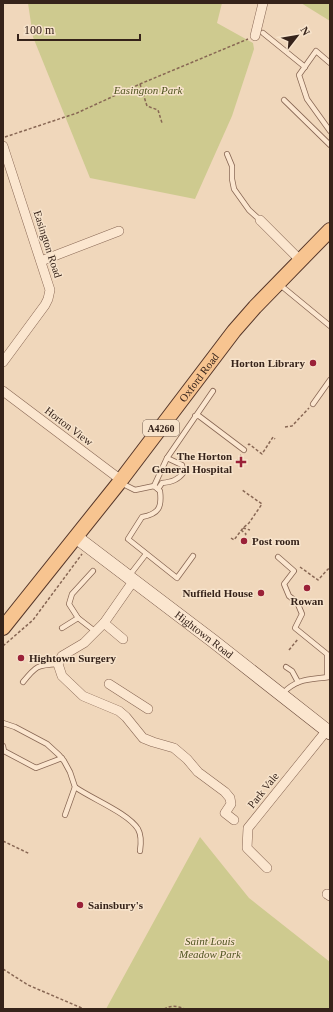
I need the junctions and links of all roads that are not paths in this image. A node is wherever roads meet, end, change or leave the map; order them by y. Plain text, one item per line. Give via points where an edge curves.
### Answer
1 (263, 3) edge
2 (259, 36) joint
3 (330, 62) edge
4 (305, 67) junction
5 (284, 100) dead end
6 (330, 131) edge
7 (330, 145) edge
8 (3, 146) edge
9 (227, 154) dead end
10 (260, 220) joint
11 (330, 230) edge
12 (119, 231) dead end
13 (300, 260) junction
14 (41, 261) junction
15 (278, 283) junction
16 (330, 326) edge
17 (3, 362) edge
18 (330, 380) edge
19 (213, 390) dead end
20 (3, 391) edge
21 (313, 404) road end
22 (195, 416) junction
23 (244, 450) road end
24 (167, 458) junction
25 (120, 481) junction
26 (156, 488) junction
27 (76, 537) junction
28 (146, 554) junction
29 (193, 556) dead end
30 (278, 557) dead end
31 (93, 571) dead end
32 (131, 578) junction
33 (78, 618) junction
34 (104, 623) junction
35 (3, 628) edge
36 (62, 628) dead end
37 (96, 632) junction
38 (123, 639) dead end
39 (58, 664) junction
40 (286, 667) dead end
41 (328, 677) edge
42 (23, 682) dead end
43 (298, 682) junction
44 (109, 684) dead end
45 (281, 694) junction
46 (129, 697) junction
47 (148, 709) dead end
48 (119, 712) junction
49 (3, 723) edge
50 (329, 731) edge
51 (3, 746) edge
52 (62, 758) junction
53 (75, 788) junction
54 (65, 815) dead end
55 (234, 820) dead end
56 (140, 851) dead end
57 (267, 868) dead end

1 - 2 street
2 - 4 lane
3 - 4 lane via 316,51
4 - 6 lane via 299,75 307,99
5 - 7 lane
8 - 14 street, Easington Road
9 - 10 lane via 232,166 234,189 249,210
10 - 13 street
11 - 13 main road, Oxford Road / A4260
12 - 14 street
13 - 15 main road, Oxford Road / A4260
14 - 17 street, Easington Road via 50,290 48,299
15 - 16 lane
15 - 25 main road, Oxford Road / A4260 via 234,331
18 - 21 lane
19 - 22 lane
20 - 25 street, Horton View
22 - 23 lane via 199,416
22 - 24 lane
24 - 26 lane
24 - 26 lane via 182,465 184,472 178,479 162,483
25 - 26 lane via 135,490
25 - 27 main road, Oxford Road / A4260
26 - 28 lane via 160,491 159,509 152,516 142,517 128,539
27 - 32 street, Hightown Road
27 - 35 main road, Oxford Road / A4260
28 - 29 lane via 177,578
28 - 32 lane
30 - 41 lane via 294,571 284,584 302,614 295,628 327,654
31 - 33 lane via 72,594 69,604
32 - 34 street
32 - 45 street, Hightown Road
33 - 36 lane
33 - 37 lane
34 - 37 street
34 - 38 street
37 - 39 street via 84,643 62,656
39 - 42 lane via 42,665 34,669
39 - 48 street via 62,676 83,696
40 - 43 lane via 292,671
41 - 43 lane
43 - 45 lane
44 - 46 street
45 - 50 street, Hightown Road
46 - 47 street
46 - 48 street
48 - 55 street via 143,738 174,748 198,772 225,792 231,804 225,813
49 - 52 lane via 36,737
50 - 57 street, Park Vale via 248,828 247,848
51 - 52 lane via 4,751 36,768
52 - 53 lane
53 - 54 lane
53 - 56 lane via 128,818 139,830 142,842

